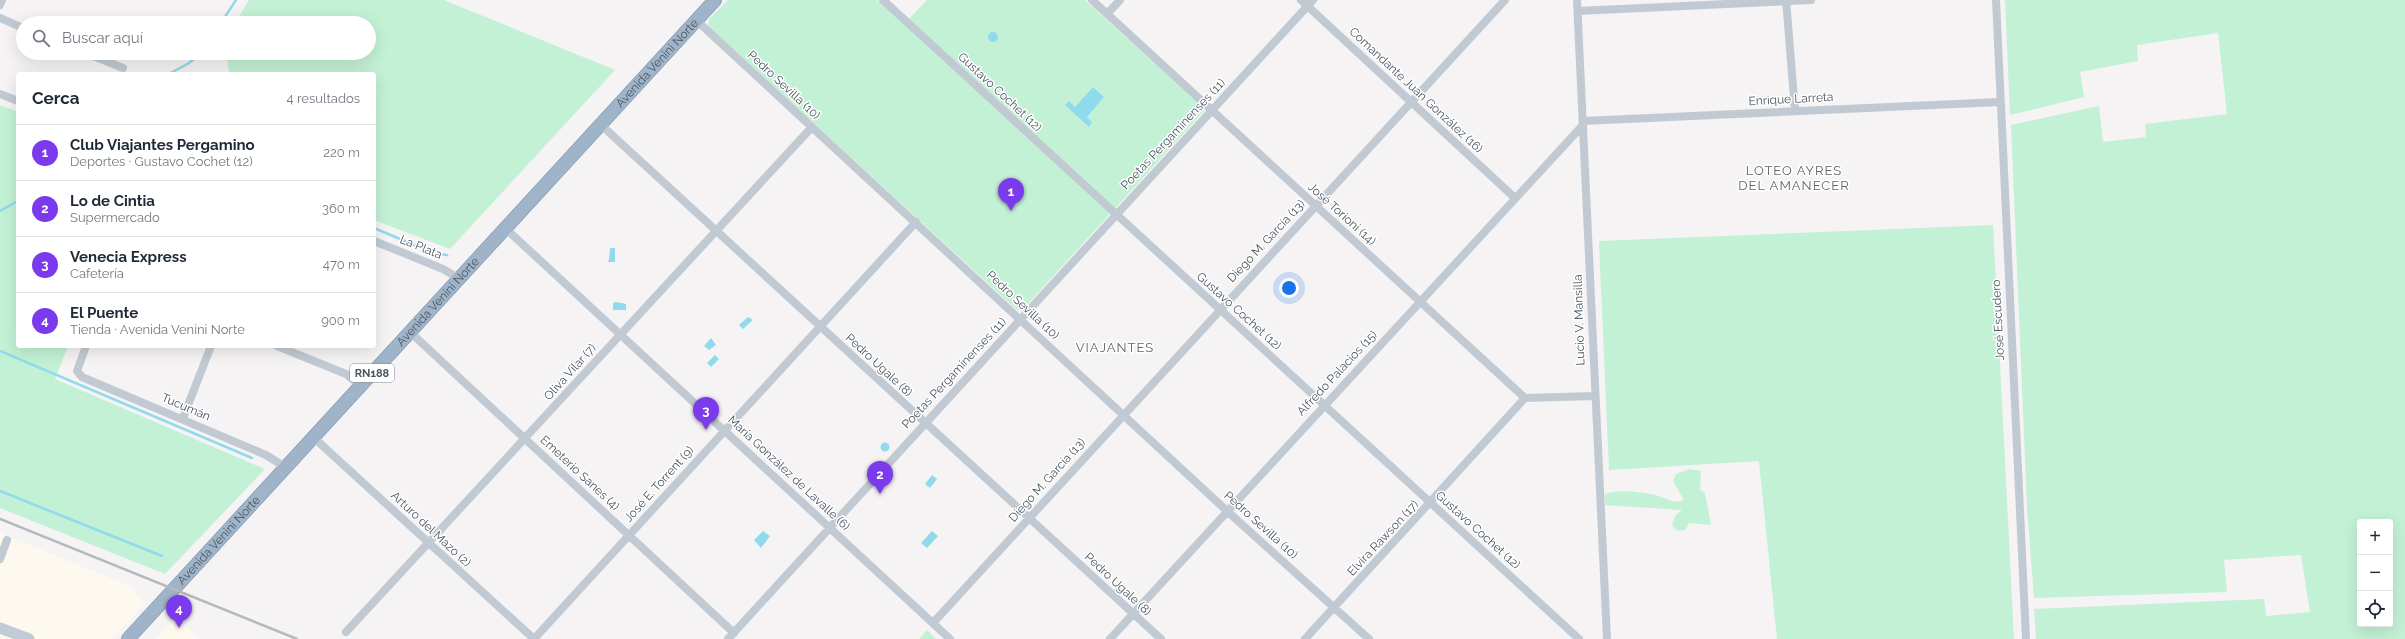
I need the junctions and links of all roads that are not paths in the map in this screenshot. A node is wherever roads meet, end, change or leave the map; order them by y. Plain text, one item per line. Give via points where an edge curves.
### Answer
1 (2, 0) edge
2 (715, 0) edge
3 (883, 0) edge
4 (1092, 0) edge
5 (1120, 0) edge
6 (1505, 0) edge
7 (1577, 0) edge
8 (1811, 0) edge
9 (1996, 0) edge
10 (1786, 1) edge
11 (1307, 2) edge
12 (0, 5) edge
13 (1578, 11) junction
14 (1107, 14) junction
15 (0, 18) edge
16 (696, 20) junction
17 (16, 25) edge
18 (103, 60) edge
19 (123, 68) dead end
20 (0, 94) edge
21 (16, 100) edge
22 (1411, 102) junction
23 (2000, 102) junction
24 (1212, 110) junction
25 (1795, 110) junction
26 (1584, 123) junction
27 (600, 124) junction
28 (812, 127) junction
29 (1516, 198) junction
30 (1315, 206) junction
31 (1115, 215) junction
32 (916, 222) junction
33 (505, 228) junction
34 (717, 231) junction
35 (376, 242) edge
36 (458, 278) junction
37 (1420, 301) junction
38 (1219, 310) junction
39 (1020, 319) junction
40 (820, 327) junction
41 (410, 332) junction
42 (621, 335) junction
43 (85, 348) edge
44 (210, 348) edge
45 (282, 348) edge
46 (360, 385) junction
47 (1594, 396) junction
48 (1525, 398) junction
49 (1324, 405) junction
50 (1123, 414) junction
51 (183, 418) junction
52 (924, 423) junction
53 (725, 430) junction
54 (313, 437) junction
55 (525, 439) junction
56 (285, 467) junction
57 (1431, 503) junction
58 (1227, 511) junction
59 (1029, 517) junction
60 (831, 527) junction
61 (629, 535) junction
62 (7, 540) dead end
63 (429, 543) junction
64 (0, 559) edge
65 (1334, 608) junction
66 (1133, 614) junction
67 (933, 623) junction
68 (0, 628) edge
69 (346, 632) dead end
70 (731, 636) edge
71 (29, 639) edge
72 (128, 639) edge
73 (534, 639) edge
74 (950, 639) edge
75 (1110, 639) edge
76 (1161, 639) edge
77 (1305, 639) edge
78 (1369, 639) edge
79 (1579, 639) edge
80 (1607, 639) edge
81 (2026, 639) edge

1 - 12 street
2 - 16 highway, Avenida Venini Norte / RN188
3 - 31 street, Gustavo Cochet (12)
4 - 14 street, José Torioni (14)
5 - 14 street
6 - 22 street, Diego M. García (13)
7 - 13 street, Lucio V. Mansilla
8 - 10 street
9 - 23 street, José Escudero
10 - 13 street
10 - 25 street
11 - 22 street, Comandante Juan González (16)
11 - 24 street, Poetas Pergaminenses (11)
13 - 26 street, Lucio V. Mansilla
14 - 24 street, José Torioni (14)
15 - 17 street
16 - 27 highway, Avenida Venini Norte / RN188
16 - 28 street, Pedro Sevilla (10)
18 - 19 street
20 - 21 street
22 - 29 street, Comandante Juan González (16)
22 - 30 street, Diego M. García (13)
23 - 25 street, Enrique Larreta
23 - 81 street, José Escudero
24 - 30 street, José Torioni (14)
24 - 31 street, Poetas Pergaminenses (11)
25 - 26 street, Enrique Larreta
26 - 29 street, Alfredo Palacios (15)
26 - 47 street, Lucio V. Mansilla
27 - 33 highway, Avenida Venini Norte / RN188
27 - 34 street, Pedro Ugale (8)
28 - 32 street, Pedro Sevilla (10)
28 - 34 street, Oliva Vilar (7)
29 - 37 street, Alfredo Palacios (15)
30 - 37 street, José Torioni (14)
30 - 38 street, Diego M. García (13)
31 - 38 street, Gustavo Cochet (12)
31 - 39 street, Poetas Pergaminenses (11)
32 - 39 street, Pedro Sevilla (10)
32 - 40 street, José E. Torrent (9)
33 - 36 highway, Avenida Venini Norte / RN188
33 - 42 street, María González de Lavalle (6)
34 - 40 street, Pedro Ugale (8)
34 - 42 street, Oliva Vilar (7)
35 - 36 street, La Plata via 443,269
36 - 41 highway, Avenida Venini Norte / RN188
37 - 48 street, José Torioni (14)
37 - 49 street, Alfredo Palacios (15)
38 - 49 street, Gustavo Cochet (12)
38 - 50 street, Diego M. García (13)
39 - 50 street, Pedro Sevilla (10)
39 - 52 street, Poetas Pergaminenses (11)
40 - 52 street, Pedro Ugale (8)
40 - 53 street, José E. Torrent (9)
41 - 46 highway, Avenida Venini Norte / RN188
41 - 55 street, Emeterio Sanes (4)
42 - 53 street, María González de Lavalle (6)
42 - 55 street, Oliva Vilar (7)
43 - 51 street, Tucumán via 77,371 82,377
44 - 51 street
45 - 46 street via 346,374
46 - 54 highway, Avenida Venini Norte / RN188
47 - 48 street
47 - 80 street, Lucio V. Mansilla
48 - 57 street, Elvira Rawson (17)
49 - 57 street, Gustavo Cochet (12)
49 - 58 street, Alfredo Palacios (15)
50 - 58 street, Pedro Sevilla (10)
50 - 59 street, Diego M. García (13)
51 - 56 street, Tucumán via 266,455
52 - 59 street, Pedro Ugale (8)
52 - 60 street, Poetas Pergaminenses (11)
53 - 60 street, María González de Lavalle (6)
53 - 61 street, José E. Torrent (9)
54 - 56 highway, Avenida Venini Norte / RN188
54 - 63 street, Arturo del Mazo (2)
55 - 61 street, Emeterio Sanes (4)
55 - 63 street, Oliva Vilar (7)
56 - 72 highway, Avenida Venini Norte / RN188
57 - 65 street, Elvira Rawson (17)
57 - 79 street, Gustavo Cochet (12)
58 - 65 street, Pedro Sevilla (10)
58 - 66 street, Alfredo Palacios (15)
59 - 66 street, Pedro Ugale (8)
59 - 67 street, Diego M. García (13)
60 - 67 street, María González de Lavalle (6)
60 - 70 street, Poetas Pergaminenses (11)
61 - 70 street, Emeterio Sanes (4)
61 - 73 street, José E. Torrent (9)
62 - 64 street
63 - 69 street, Oliva Vilar (7)
63 - 73 street, Arturo del Mazo (2)
65 - 77 street, Elvira Rawson (17)
65 - 78 street, Pedro Sevilla (10)
66 - 75 street, Alfredo Palacios (15)
66 - 76 street, Pedro Ugale (8)
67 - 74 street, María González de Lavalle (6)
68 - 71 main road

